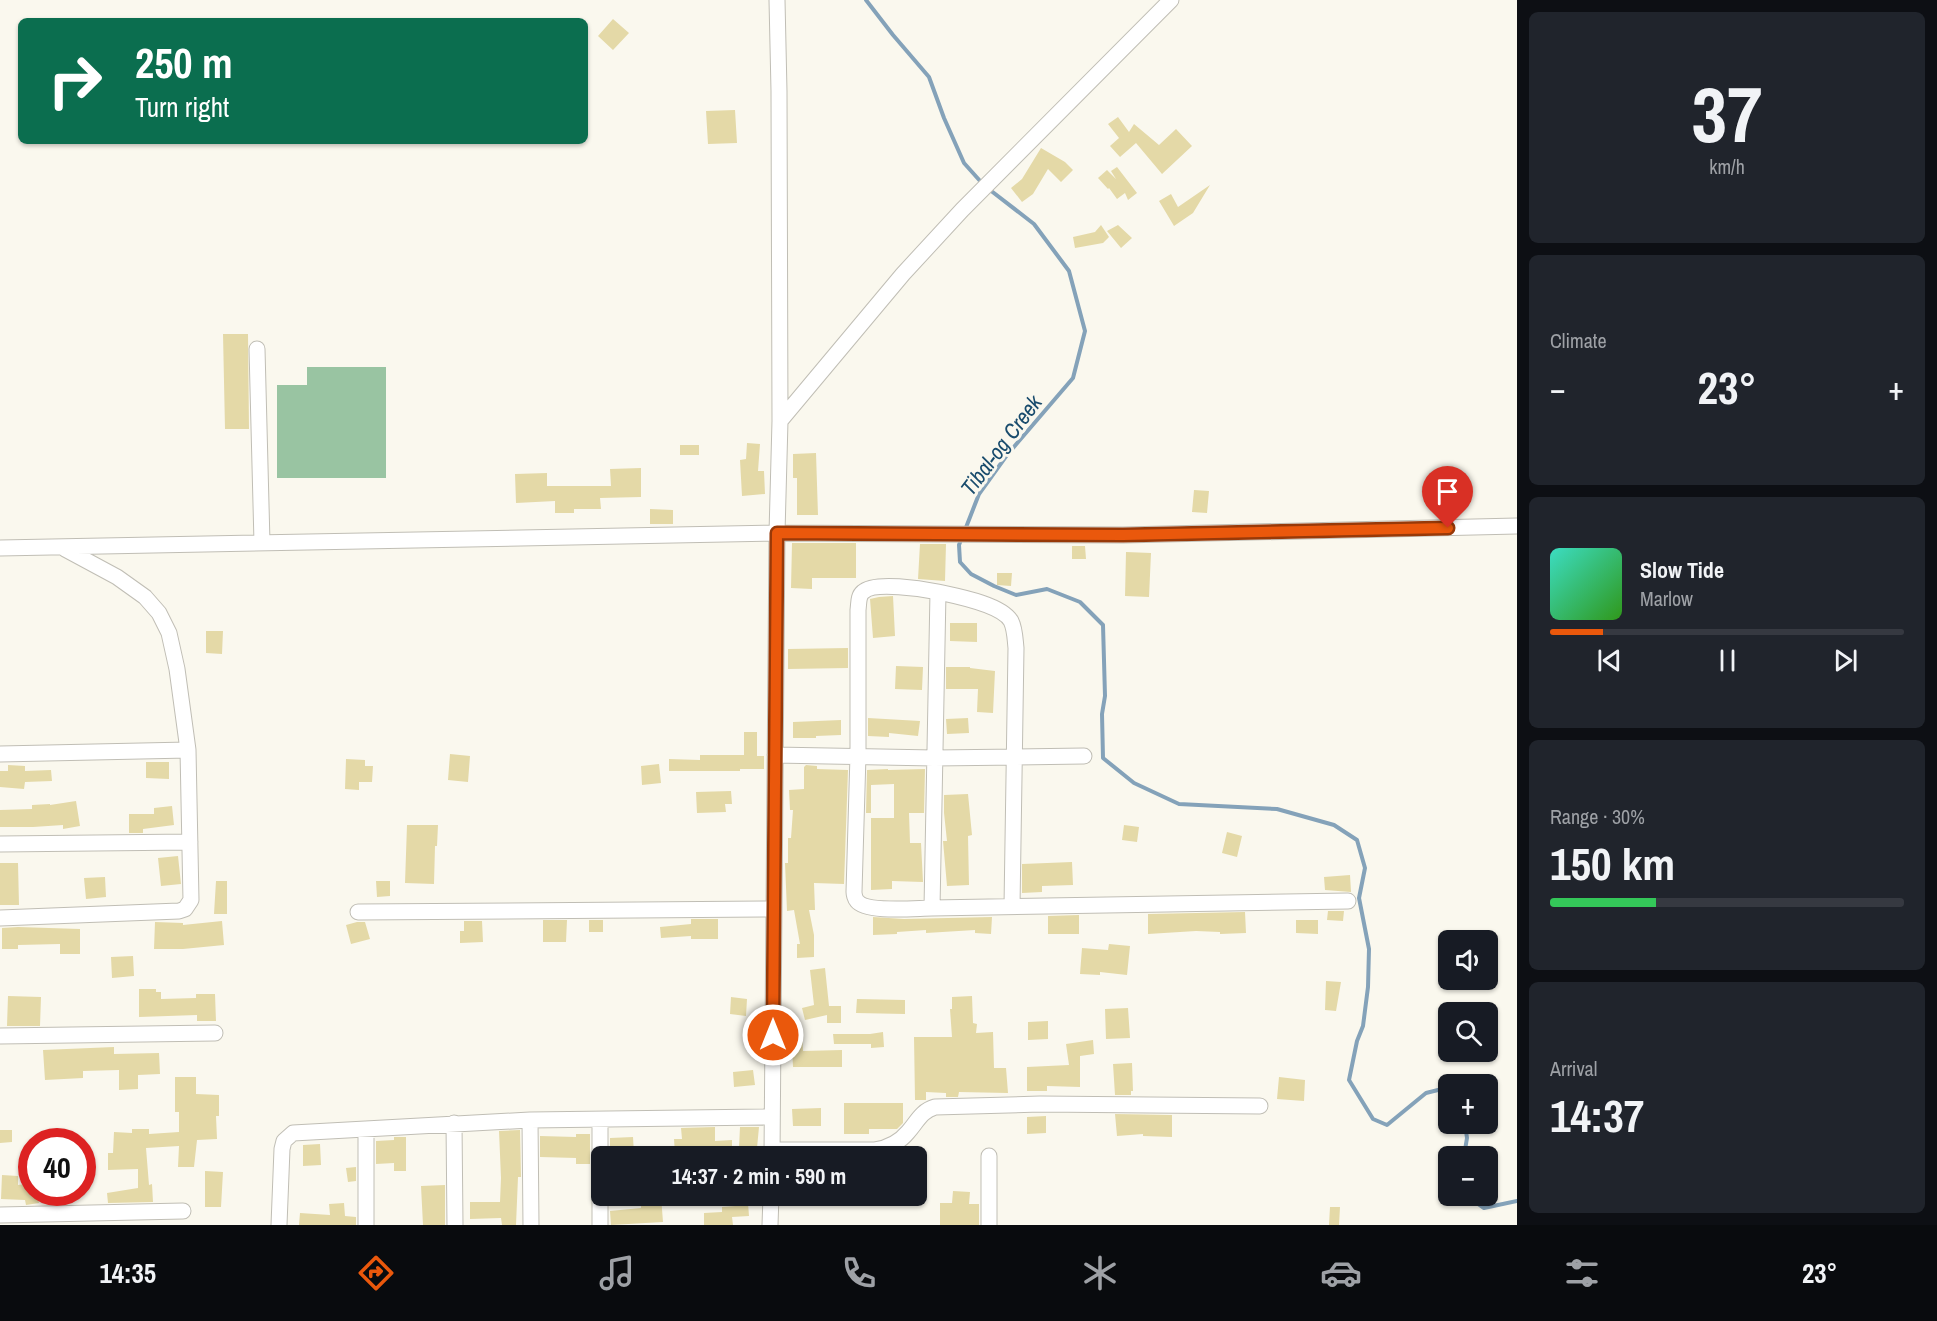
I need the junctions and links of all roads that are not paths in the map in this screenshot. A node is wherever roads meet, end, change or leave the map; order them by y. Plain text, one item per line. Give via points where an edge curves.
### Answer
1 (777, 0) edge
2 (1171, 0) edge
3 (257, 349) dead end
4 (780, 421) junction
5 (1517, 526) edge
6 (777, 533) junction
7 (262, 543) junction
8 (62, 547) junction
9 (0, 548) edge
10 (938, 592) junction
11 (188, 750) junction
12 (0, 754) edge
13 (775, 755) junction
14 (858, 755) junction
15 (1084, 756) dead end
16 (1014, 757) junction
17 (934, 758) junction
18 (190, 842) junction
19 (0, 844) edge
20 (1348, 901) dead end
21 (1012, 906) junction
22 (932, 908) junction
23 (774, 909) junction
24 (358, 912) dead end
25 (0, 918) edge
26 (214, 1033) dead end
27 (0, 1036) edge
28 (1260, 1106) dead end
29 (772, 1117) junction
30 (530, 1120) junction
31 (600, 1120) junction
32 (454, 1123) junction
33 (366, 1129) junction
34 (772, 1146) edge
35 (891, 1146) edge
36 (989, 1156) dead end
37 (771, 1206) edge
38 (183, 1211) dead end
39 (0, 1215) edge
40 (279, 1225) edge
41 (366, 1225) edge
42 (455, 1225) edge
43 (531, 1225) edge
44 (600, 1225) edge
45 (770, 1225) edge
46 (989, 1225) edge

1 - 4 street
2 - 4 street via 903,274
3 - 7 street
4 - 6 street
5 - 6 street via 1123,535
6 - 7 street
6 - 13 street
7 - 8 street
8 - 9 street
8 - 11 street via 117,576 159,613 169,633 177,669
10 - 14 street via 873,587 864,590 860,597
10 - 16 street via 974,600 1005,614 1011,621 1016,648
10 - 17 street
11 - 12 street
11 - 18 street
13 - 14 street
13 - 23 street
14 - 17 street
14 - 22 street via 856,900 873,908
15 - 16 street
16 - 17 street
16 - 21 street
17 - 22 street
18 - 19 street
18 - 25 street via 192,894 186,909
20 - 21 street
21 - 22 street
23 - 24 street
23 - 29 street
26 - 27 street
28 - 35 street via 935,1107 921,1115
29 - 31 street
29 - 34 street
30 - 31 street
30 - 32 street
30 - 43 street
31 - 44 street
32 - 33 street
32 - 42 street
33 - 40 street via 288,1136 280,1159
33 - 41 street
36 - 46 street
37 - 45 street
38 - 39 street

